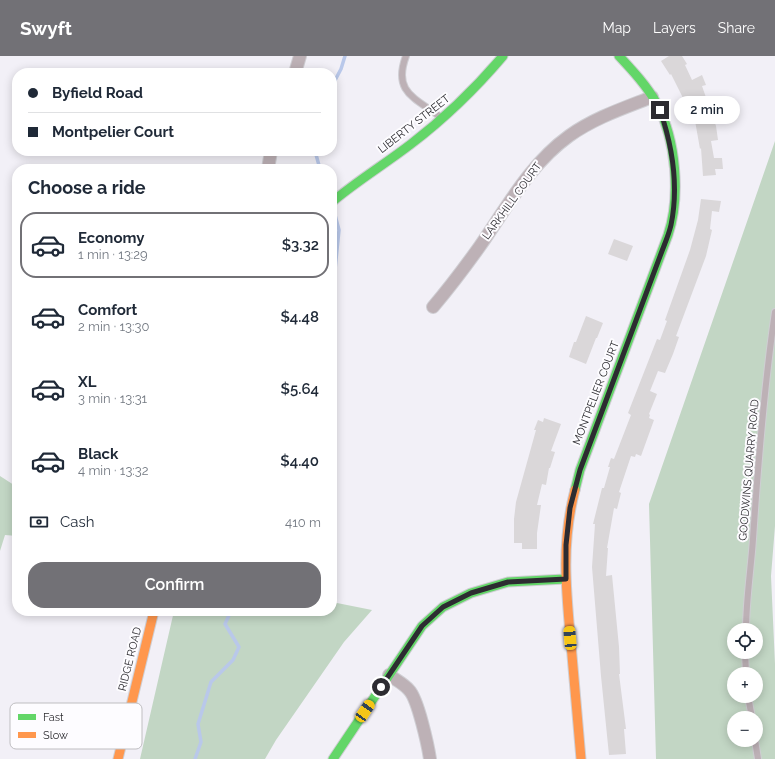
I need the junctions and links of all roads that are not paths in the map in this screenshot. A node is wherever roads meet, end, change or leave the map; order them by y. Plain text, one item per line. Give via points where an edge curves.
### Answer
1 (300, 56) edge
2 (406, 56) edge
3 (503, 56) edge
4 (619, 56) edge
5 (296, 68) edge
6 (652, 97) junction
7 (444, 119) junction
8 (337, 198) edge
9 (433, 307) dead end
10 (775, 312) edge
11 (566, 579) junction
12 (153, 616) edge
13 (746, 623) edge
14 (389, 675) junction
15 (132, 703) edge
16 (757, 747) edge
17 (120, 749) edge
18 (118, 759) edge
19 (333, 759) edge
20 (430, 759) edge
21 (582, 759) edge
22 (758, 759) edge

1 - 5 street
2 - 7 lane via 401,73 403,86
3 - 7 main road, LIBERTY STREET
4 - 6 main road, MONTPELIER COURT
6 - 9 street, LARKHILL COURT via 596,120 570,135 550,151 534,169 458,278
6 - 11 main road, MONTPELIER COURT via 660,110 674,161 675,183 671,225 580,470 570,508
7 - 8 main road, LIBERTY STREET
10 - 13 lane, GOODWINS QUARRY ROAD via 761,434
11 - 14 main road via 508,582 471,593 443,607 422,626
11 - 21 main road, MONTPELIER COURT
12 - 15 main road, RIDGE ROAD
14 - 19 main road
14 - 20 street via 410,691 420,715
16 - 22 lane
17 - 18 main road, RIDGE ROAD

